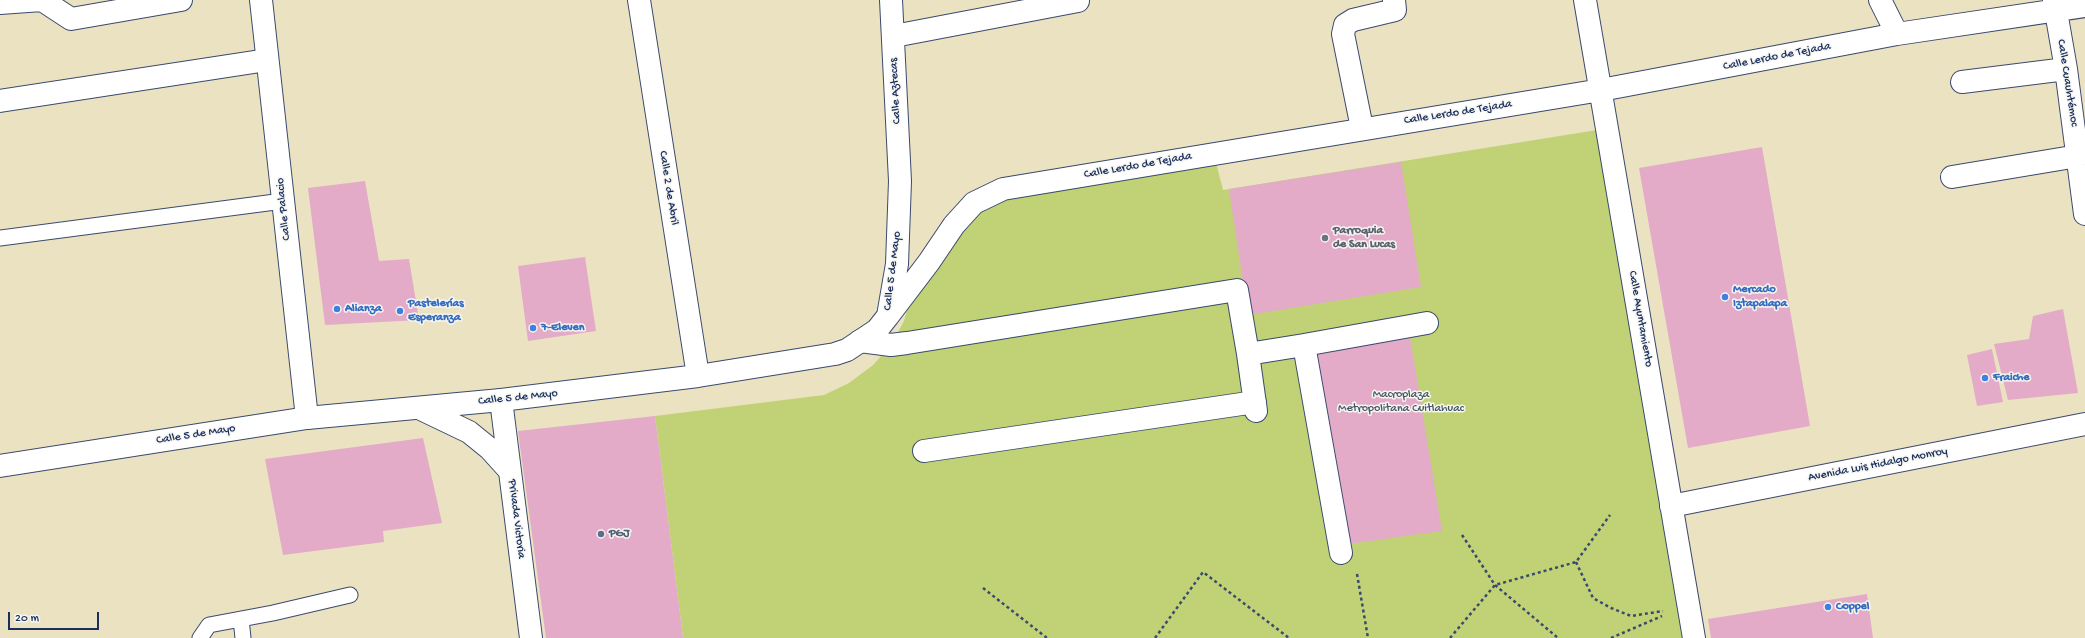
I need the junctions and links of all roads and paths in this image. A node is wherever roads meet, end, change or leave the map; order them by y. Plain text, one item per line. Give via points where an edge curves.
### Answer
1 (181, 0) edge
2 (261, 0) edge
3 (639, 0) edge
4 (891, 0) edge
5 (1394, 0) edge
6 (1585, 0) edge
7 (1880, 0) edge
8 (1078, 1) dead end
9 (0, 3) edge
10 (2054, 5) edge
11 (2085, 6) edge
12 (1897, 34) junction
13 (894, 36) junction
14 (267, 60) junction
15 (2066, 69) junction
16 (1962, 82) dead end
17 (1601, 90) junction
18 (0, 101) edge
19 (1362, 128) junction
20 (2078, 156) junction
21 (1952, 177) dead end
22 (900, 181) joint
23 (283, 200) junction
24 (2085, 214) edge
25 (0, 238) edge
26 (888, 316) junction
27 (1427, 323) dead end
28 (860, 341) junction
29 (1304, 345) junction
30 (1248, 354) junction
31 (698, 376) junction
32 (501, 400) junction
33 (418, 408) junction
34 (307, 418) junction
35 (2085, 424) edge
36 (924, 451) dead end
37 (0, 466) edge
38 (510, 470) junction
39 (1671, 506) junction
40 (1610, 515) dead end
41 (1462, 535) dead end
42 (1341, 553) dead end
43 (1576, 562) junction
44 (1357, 573) dead end
45 (1495, 586) junction
46 (982, 588) dead end
47 (350, 595) dead end
48 (1665, 611) dead end
49 (1666, 615) dead end
50 (241, 619) junction
51 (200, 638) edge
52 (243, 638) edge
53 (531, 638) edge
54 (1047, 638) edge
55 (1155, 638) edge
56 (1289, 638) edge
57 (1368, 638) edge
58 (1450, 638) edge
59 (1558, 638) edge
60 (1611, 638) edge
61 (1694, 638) edge

1 - 9 street via 71,20 42,0
2 - 14 street, Calle Palacio
3 - 31 street, Calle 2 de Abril
4 - 13 street, Calle Aztecas
5 - 19 street via 1395,10 1345,24 1343,34
6 - 17 street, Calle Ayuntamiento
7 - 12 street
8 - 13 street
10 - 11 street, Calle Lerdo de Tejada
10 - 12 street, Calle Lerdo de Tejada
10 - 15 street, Calle Cuauhtémoc
12 - 17 street, Calle Lerdo de Tejada
13 - 22 street, Calle Aztecas
14 - 18 street
14 - 23 street, Calle Palacio
15 - 16 street
15 - 20 street, Calle Cuauhtémoc
17 - 19 street, Calle Lerdo de Tejada
17 - 39 street, Calle Ayuntamiento
19 - 26 street, Calle Lerdo de Tejada via 1003,189 974,203 954,225 930,262
20 - 21 street
20 - 24 street, Calle Cuauhtémoc
22 - 26 street, Calle 5 de Mayo via 896,264
23 - 25 lane
23 - 34 street, Calle Palacio
26 - 28 street, Calle 5 de Mayo via 877,330
27 - 29 street
28 - 30 street via 891,345 907,343 1237,290
28 - 31 street, Calle 5 de Mayo via 835,354
29 - 30 street
29 - 42 street
30 - 36 street via 1256,407
31 - 32 street, Calle 5 de Mayo
32 - 33 street, Calle 5 de Mayo
32 - 38 street, Privada Victoria
33 - 34 street, Calle 5 de Mayo
33 - 38 street via 469,432
34 - 37 street, Calle 5 de Mayo
35 - 39 street, Avenida Luis Hidalgo Monroy
38 - 53 street, Privada Victoria
39 - 61 street, Calle Ayuntamiento
40 - 43 path
41 - 45 path
43 - 45 path
43 - 48 path via 1593,598 1610,608 1631,616
44 - 57 path
45 - 58 path
45 - 59 path
46 - 54 path
47 - 50 lane
49 - 60 path
50 - 51 lane via 209,625
50 - 52 lane
55 - 56 path via 1203,572

